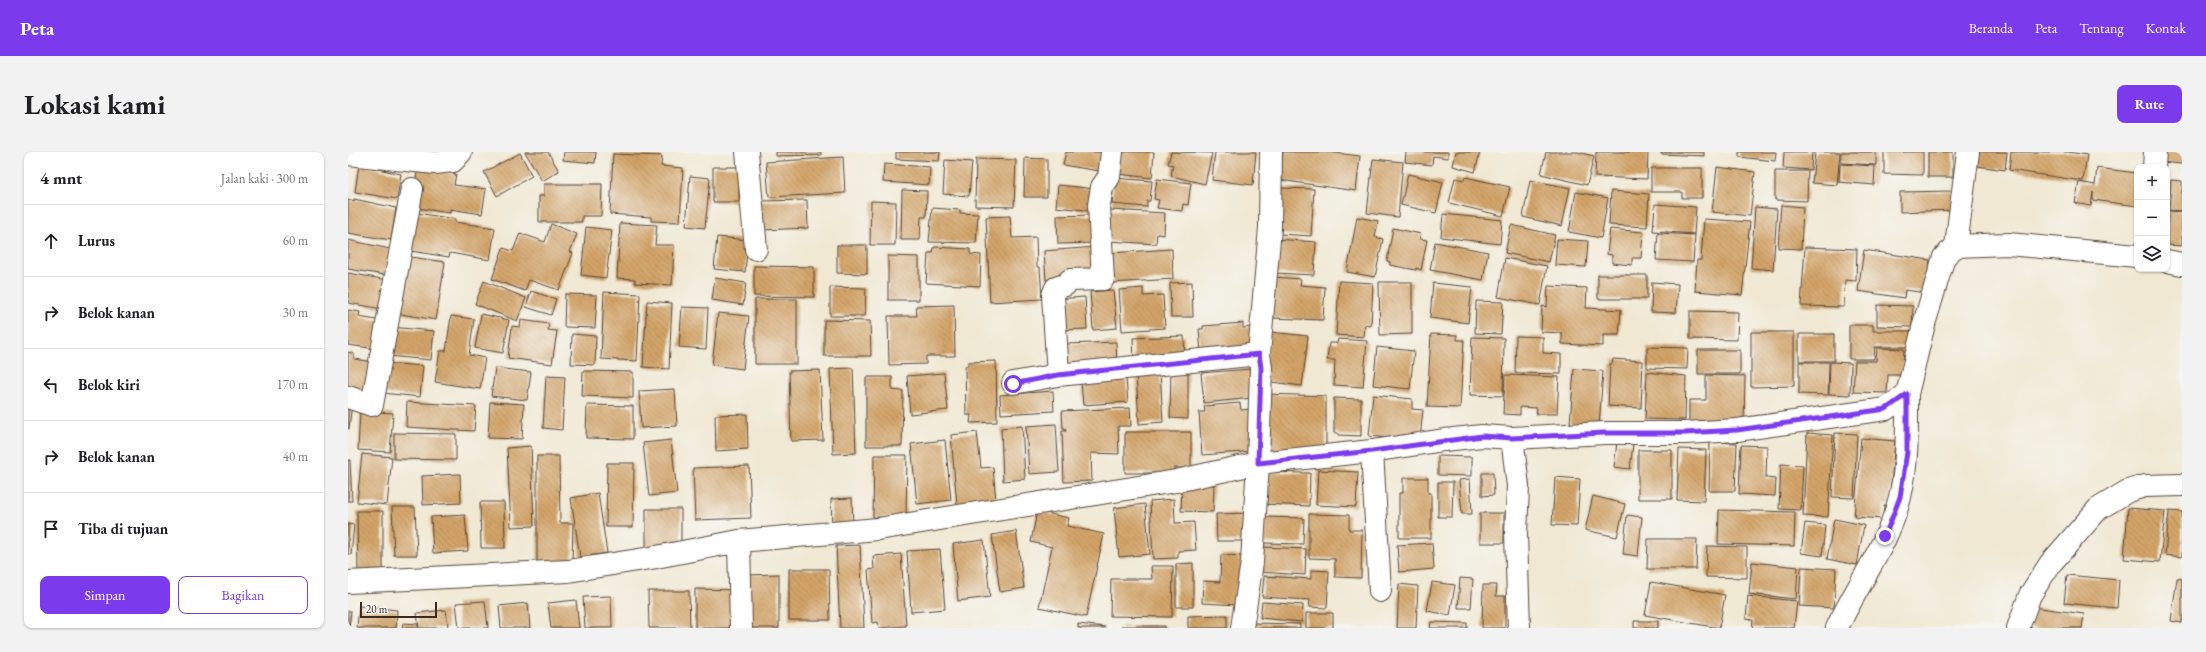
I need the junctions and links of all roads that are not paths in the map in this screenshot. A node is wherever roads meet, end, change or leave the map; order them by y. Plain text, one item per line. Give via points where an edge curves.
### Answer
1 (461, 152) edge
2 (747, 152) edge
3 (1112, 152) edge
4 (1270, 152) edge
5 (1968, 152) edge
6 (2155, 152) edge
7 (348, 154) edge
8 (2154, 164) edge
9 (412, 189) dead end
10 (1956, 246) junction
11 (756, 249) dead end
12 (2134, 256) edge
13 (2170, 262) edge
14 (2182, 264) edge
15 (1259, 354) junction
16 (1058, 375) junction
17 (1013, 384) dead end
18 (1907, 394) junction
19 (348, 397) edge
20 (1512, 438) junction
21 (1372, 451) junction
22 (1258, 463) junction
23 (2182, 485) edge
24 (739, 541) junction
25 (348, 582) edge
26 (1380, 591) dead end
27 (741, 628) edge
28 (1242, 628) edge
29 (1519, 628) edge
30 (1837, 628) edge
31 (2018, 628) edge

1 - 7 street via 453,161 435,163
2 - 11 street
3 - 16 street via 1109,177 1102,187 1099,198 1103,279 1070,280 1056,288 1053,295
4 - 15 street via 1270,228
5 - 10 street
6 - 8 street
9 - 19 street via 372,405
10 - 12 street via 2008,244
10 - 18 street via 1944,257
13 - 14 street
15 - 16 street
15 - 22 street via 1261,368
16 - 17 street
18 - 20 street via 1886,409 1737,430
18 - 30 street via 1907,452 1900,497 1885,536
20 - 21 street via 1482,436
20 - 29 street via 1518,486 1516,534
21 - 22 street
21 - 26 street
22 - 24 street via 1176,481 878,529
22 - 28 street via 1252,562
23 - 31 street via 2145,486 2128,491 2098,509 2050,564 2030,595
24 - 25 street via 568,571
24 - 27 street

